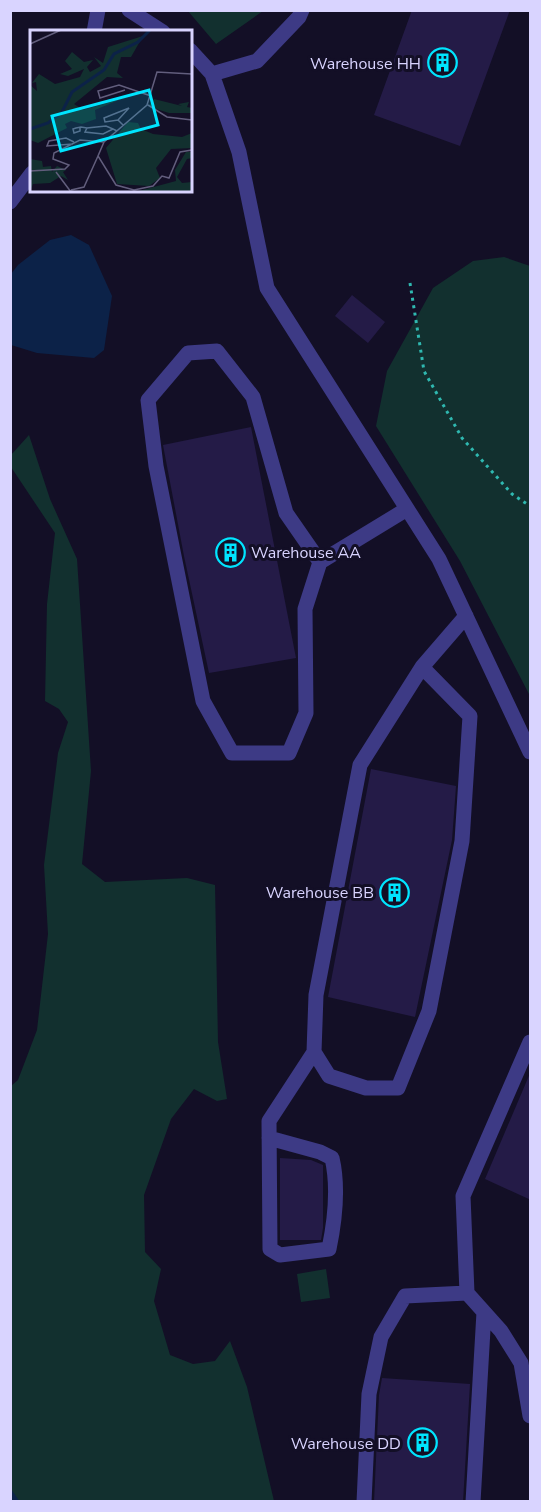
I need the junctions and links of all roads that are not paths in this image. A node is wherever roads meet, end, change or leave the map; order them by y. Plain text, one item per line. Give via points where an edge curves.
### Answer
1 (98, 10) edge
2 (129, 10) edge
3 (302, 10) edge
4 (94, 30) edge
5 (160, 30) edge
6 (192, 52) edge
7 (212, 74) junction
8 (30, 176) edge
9 (10, 202) edge
10 (407, 509) junction
11 (320, 562) junction
12 (466, 616) junction
13 (422, 667) junction
14 (531, 752) edge
15 (531, 1042) edge
16 (314, 1052) junction
17 (269, 1138) junction
18 (466, 1293) junction
19 (484, 1312) junction
20 (531, 1416) edge
21 (364, 1502) edge
22 (473, 1502) edge

1 - 4 lane
2 - 5 lane
3 - 7 lane via 256,61
6 - 7 lane
7 - 10 lane via 239,152 267,288
8 - 9 lane
10 - 11 lane
10 - 12 lane via 439,559
11 - 11 lane via 305,609 306,712 289,753 232,753 203,701 156,466 148,400 188,353 217,351 253,397 286,513
12 - 13 lane
12 - 14 lane
13 - 16 lane via 360,765 316,995
13 - 16 lane via 470,716 462,842 429,1011 398,1088 366,1088 329,1076
15 - 18 lane via 463,1196
16 - 17 lane via 269,1121
17 - 17 lane via 270,1249 280,1255 329,1249 334,1225 332,1158
18 - 19 lane
18 - 21 lane via 405,1296 381,1337 369,1394
19 - 20 lane via 520,1363
19 - 22 lane

